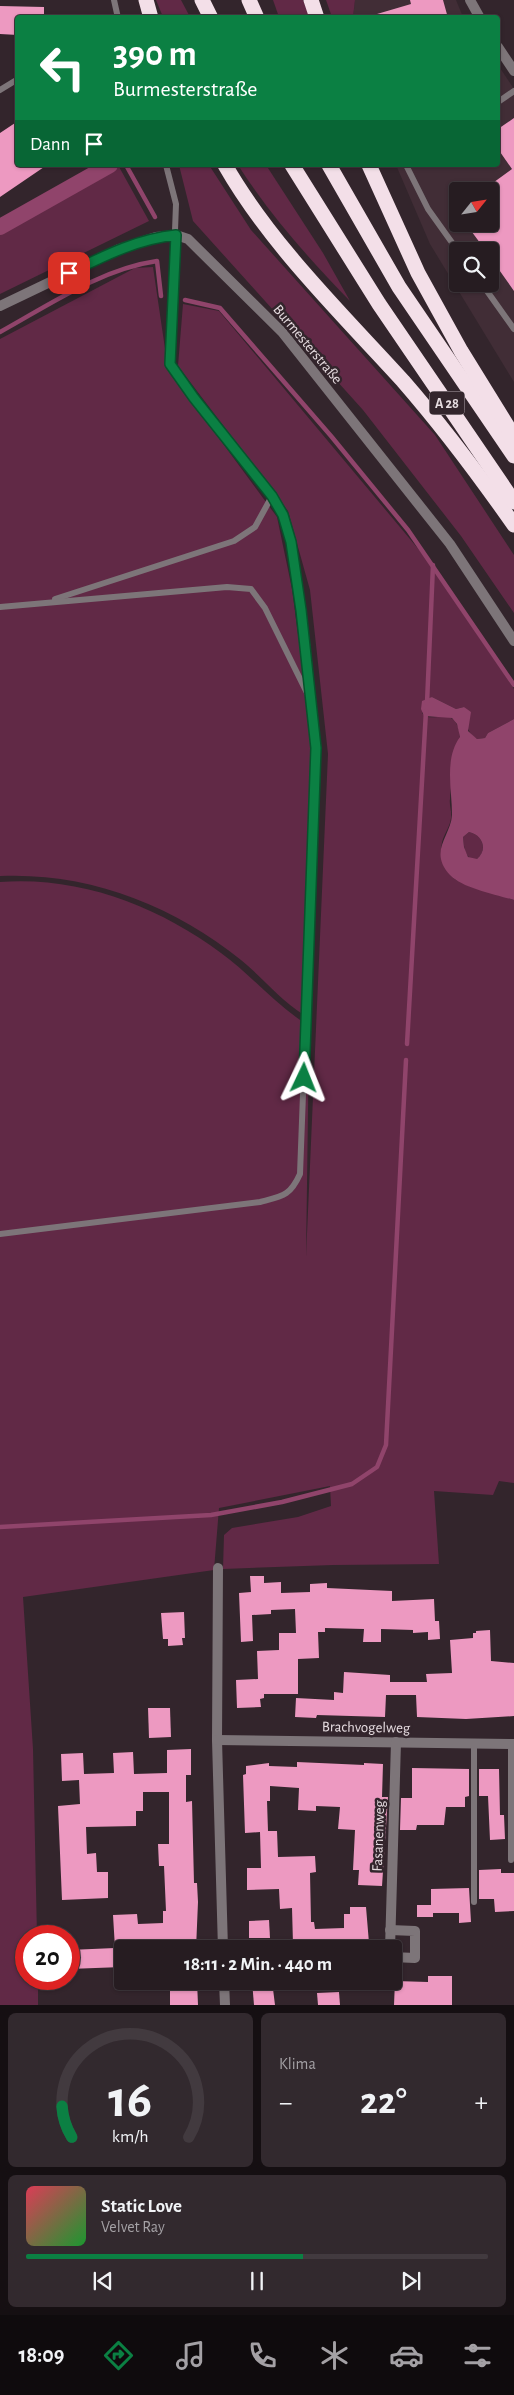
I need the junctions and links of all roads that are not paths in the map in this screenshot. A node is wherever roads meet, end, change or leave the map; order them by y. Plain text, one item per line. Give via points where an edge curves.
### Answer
1 (114, 0) edge
2 (146, 0) edge
3 (202, 0) edge
4 (249, 0) edge
5 (311, 0) edge
6 (470, 0) edge
7 (116, 15) edge
8 (150, 15) edge
9 (210, 15) edge
10 (256, 15) edge
11 (316, 15) edge
12 (478, 15) edge
13 (500, 50) edge
14 (514, 71) edge
15 (15, 81) edge
16 (0, 90) edge
17 (514, 91) edge
18 (500, 101) edge
19 (167, 167) edge
20 (226, 167) edge
21 (293, 167) edge
22 (331, 167) edge
23 (370, 167) edge
24 (407, 167) edge
25 (176, 235) junction
26 (452, 242) edge
27 (488, 292) edge
28 (0, 306) edge
29 (514, 329) edge
30 (514, 447) edge
31 (514, 456) edge
32 (272, 496) junction
33 (514, 502) edge
34 (514, 525) edge
35 (45, 602) junction
36 (0, 607) edge
37 (514, 641) edge
38 (313, 705) junction
39 (0, 1234) edge
40 (218, 1568) dead end
41 (217, 1740) junction
42 (396, 1742) junction
43 (474, 1743) junction
44 (512, 1744) edge
45 (511, 1860) dead end
46 (474, 1902) dead end
47 (390, 1930) junction
48 (223, 1940) edge
49 (390, 1940) edge
50 (402, 1957) edge
51 (224, 1990) edge
52 (224, 2005) edge

1 - 7 lane
2 - 8 highway
3 - 9 highway
4 - 10 highway
5 - 11 highway
6 - 12 street
13 - 14 street
15 - 16 lane
17 - 18 lane
19 - 25 lane via 176,204
20 - 34 highway via 292,258 411,391 473,466
21 - 33 highway, A 28 via 379,304
22 - 31 highway, A 28 via 399,287
23 - 30 highway via 418,273 508,427
24 - 26 lane via 428,209
25 - 28 street via 156,237 119,249
25 - 32 lane via 170,364
25 - 37 street, Burmesterstraße via 198,247 282,332 450,544
27 - 29 lane
32 - 35 lane via 256,527 234,541
32 - 38 lane via 283,515 291,542
35 - 36 lane
35 - 38 lane via 227,587 251,589 266,608
38 - 39 lane via 316,748 306,1049 300,1174 293,1189 283,1196 260,1202
40 - 41 street
41 - 42 street, Brachvogelweg
41 - 48 street
42 - 43 street, Brachvogelweg
42 - 47 street, Fasanenweg
43 - 44 street, Brachvogelweg
43 - 46 lane
44 - 45 lane
47 - 49 street, Fasanenweg
47 - 50 street via 415,1931 415,1958
51 - 52 street

